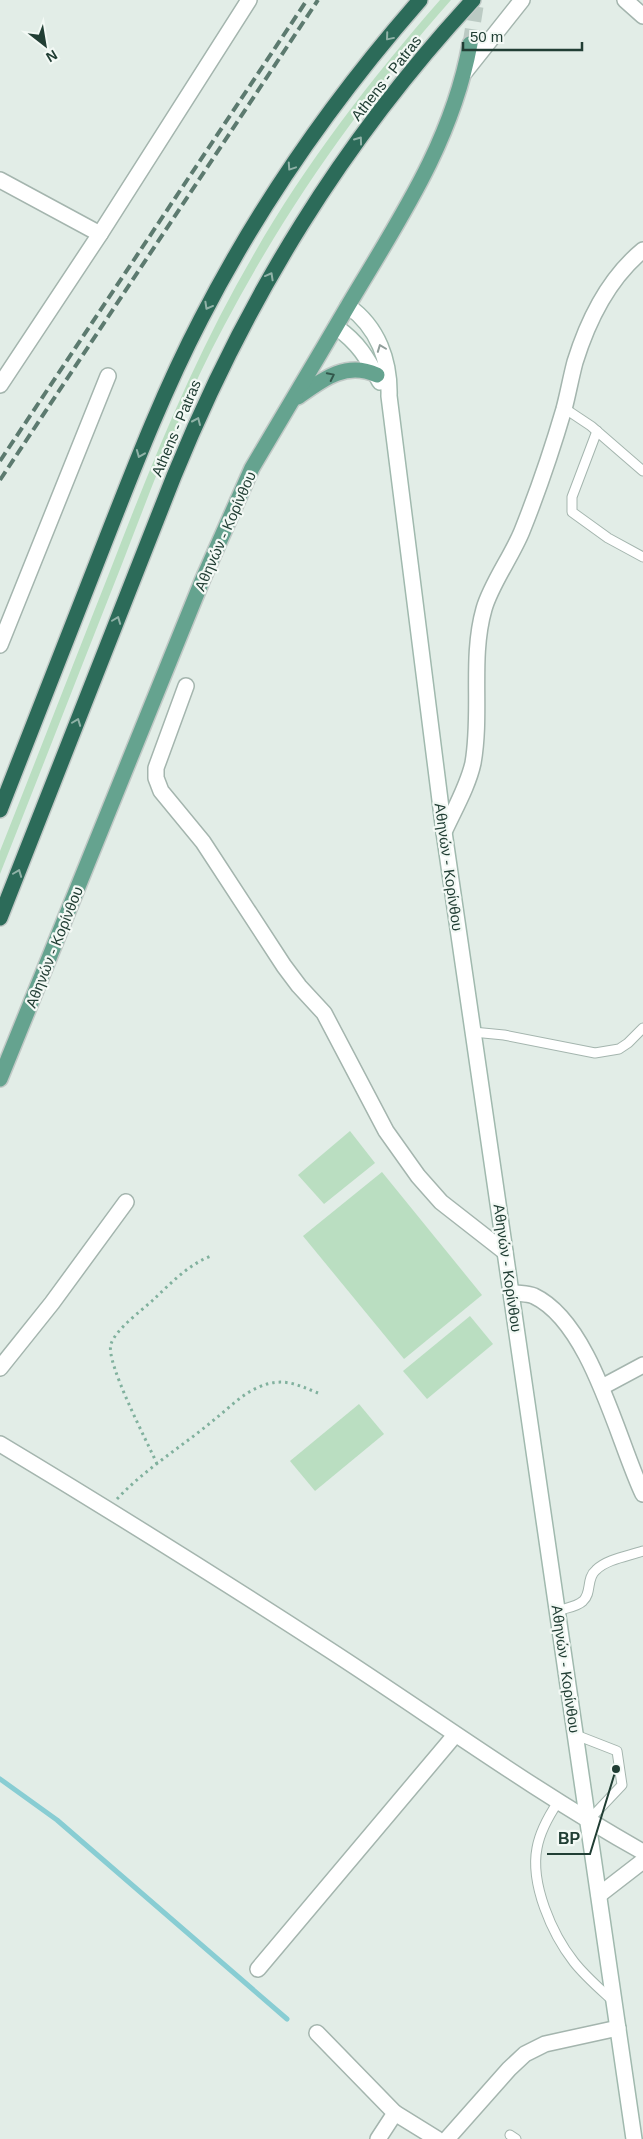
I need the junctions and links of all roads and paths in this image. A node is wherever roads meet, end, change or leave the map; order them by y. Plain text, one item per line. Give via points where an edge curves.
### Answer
1 (248, 0) edge
2 (420, 0) edge
3 (474, 0) edge
4 (522, 0) edge
5 (625, 0) edge
6 (643, 16) edge
7 (470, 44) tunnel mouth
8 (464, 73) junction
9 (0, 180) edge
10 (100, 234) junction
11 (643, 250) edge
12 (348, 306) junction
13 (336, 327) junction
14 (108, 376) dead end
15 (377, 376) junction
16 (0, 385) edge
17 (389, 396) junction
18 (291, 402) junction
19 (564, 408) junction
20 (597, 432) junction
21 (643, 471) edge
22 (643, 557) edge
23 (0, 645) edge
24 (186, 686) dead end
25 (0, 810) edge
26 (444, 832) junction
27 (0, 918) edge
28 (643, 1028) edge
29 (473, 1032) junction
30 (0, 1079) edge
31 (126, 1202) dead end
32 (505, 1252) junction
33 (210, 1256) dead end
34 (511, 1292) junction
35 (643, 1365) edge
36 (0, 1368) edge
37 (602, 1387) junction
38 (318, 1393) dead end
39 (0, 1444) edge
40 (157, 1464) junction
41 (643, 1494) edge
42 (108, 1509) junction
43 (643, 1552) edge
44 (558, 1611) junction
45 (455, 1734) junction
46 (576, 1734) junction
47 (558, 1802) junction
48 (588, 1821) junction
49 (643, 1852) edge
50 (643, 1861) edge
51 (599, 1895) junction
52 (258, 1969) dead end
53 (614, 2002) junction
54 (618, 2028) junction
55 (317, 2033) dead end
56 (395, 2113) junction
57 (378, 2139) edge
58 (437, 2139) edge
59 (447, 2139) edge
60 (634, 2139) edge

1 - 10 street
2 -> 25 highway, Athens - Patras via 307,144 257,219 202,317 139,455
27 -> 3 highway, Athens - Patras via 177,467 238,334 296,232 340,166 404,80
4 - 8 street
5 - 6 street
7 - 8 main road, Αθηνών - Κορίνθου
8 - 12 main road, Αθηνών - Κορίνθου via 430,165
9 - 10 street
10 - 16 street
11 - 19 street via 628,262 598,306 575,362
12 - 13 main road, Αθηνών - Κορίνθου
17 -> 12 street, Αθηνών - Κορίνθου via 388,368 375,334 367,321
13 - 15 street, Αθηνών - Κορίνθου via 352,338
13 - 18 main road, Αθηνών - Κορίνθου
14 - 23 street
15 - 17 street, Αθηνών - Κορίνθου
18 -> 15 main road via 339,372 365,370
17 - 26 street, Αθηνών - Κορίνθου
18 - 30 main road, Αθηνών - Κορίνθου via 252,468 218,543
19 - 20 lane
19 - 26 street via 522,531 484,607 478,649 478,706 472,764
20 - 21 lane
20 - 22 lane via 572,497 572,512 608,538
24 - 32 street via 156,768 161,791 203,842 284,966 324,1013 386,1130 418,1176 441,1202
26 - 29 street, Αθηνών - Κορίνθου
28 - 29 lane via 619,1049 595,1054 504,1035
29 - 32 street, Αθηνών - Κορίνθου
31 - 36 street
32 - 34 street, Αθηνών - Κορίνθου
33 - 40 path via 167,1286 116,1334 110,1345 112,1360 130,1408
34 - 37 street via 532,1296 564,1319
34 - 44 street, Αθηνών - Κορίνθου
35 - 37 street
37 - 41 street
38 - 40 path via 290,1382 259,1387
39 - 42 street
40 - 42 path via 132,1482
42 - 45 street
43 - 44 lane via 597,1569 590,1576 584,1601
44 - 46 street, Αθηνών - Κορίνθου
45 - 47 street
45 - 52 street
46 - 48 street, Αθηνών - Κορίνθου
46 - 48 lane via 617,1752 622,1785
47 - 48 street
47 - 53 lane via 546,1820 536,1849 541,1898 573,1961
48 - 49 street
48 - 51 street, Αθηνών - Κορίνθου
50 - 51 street
51 - 53 street, Αθηνών - Κορίνθου
53 - 54 street, Αθηνών - Κορίνθου
54 - 59 street via 545,2044 525,2054
54 - 60 street, Αθηνών - Κορίνθου
55 - 56 street
56 - 57 street
56 - 58 street

